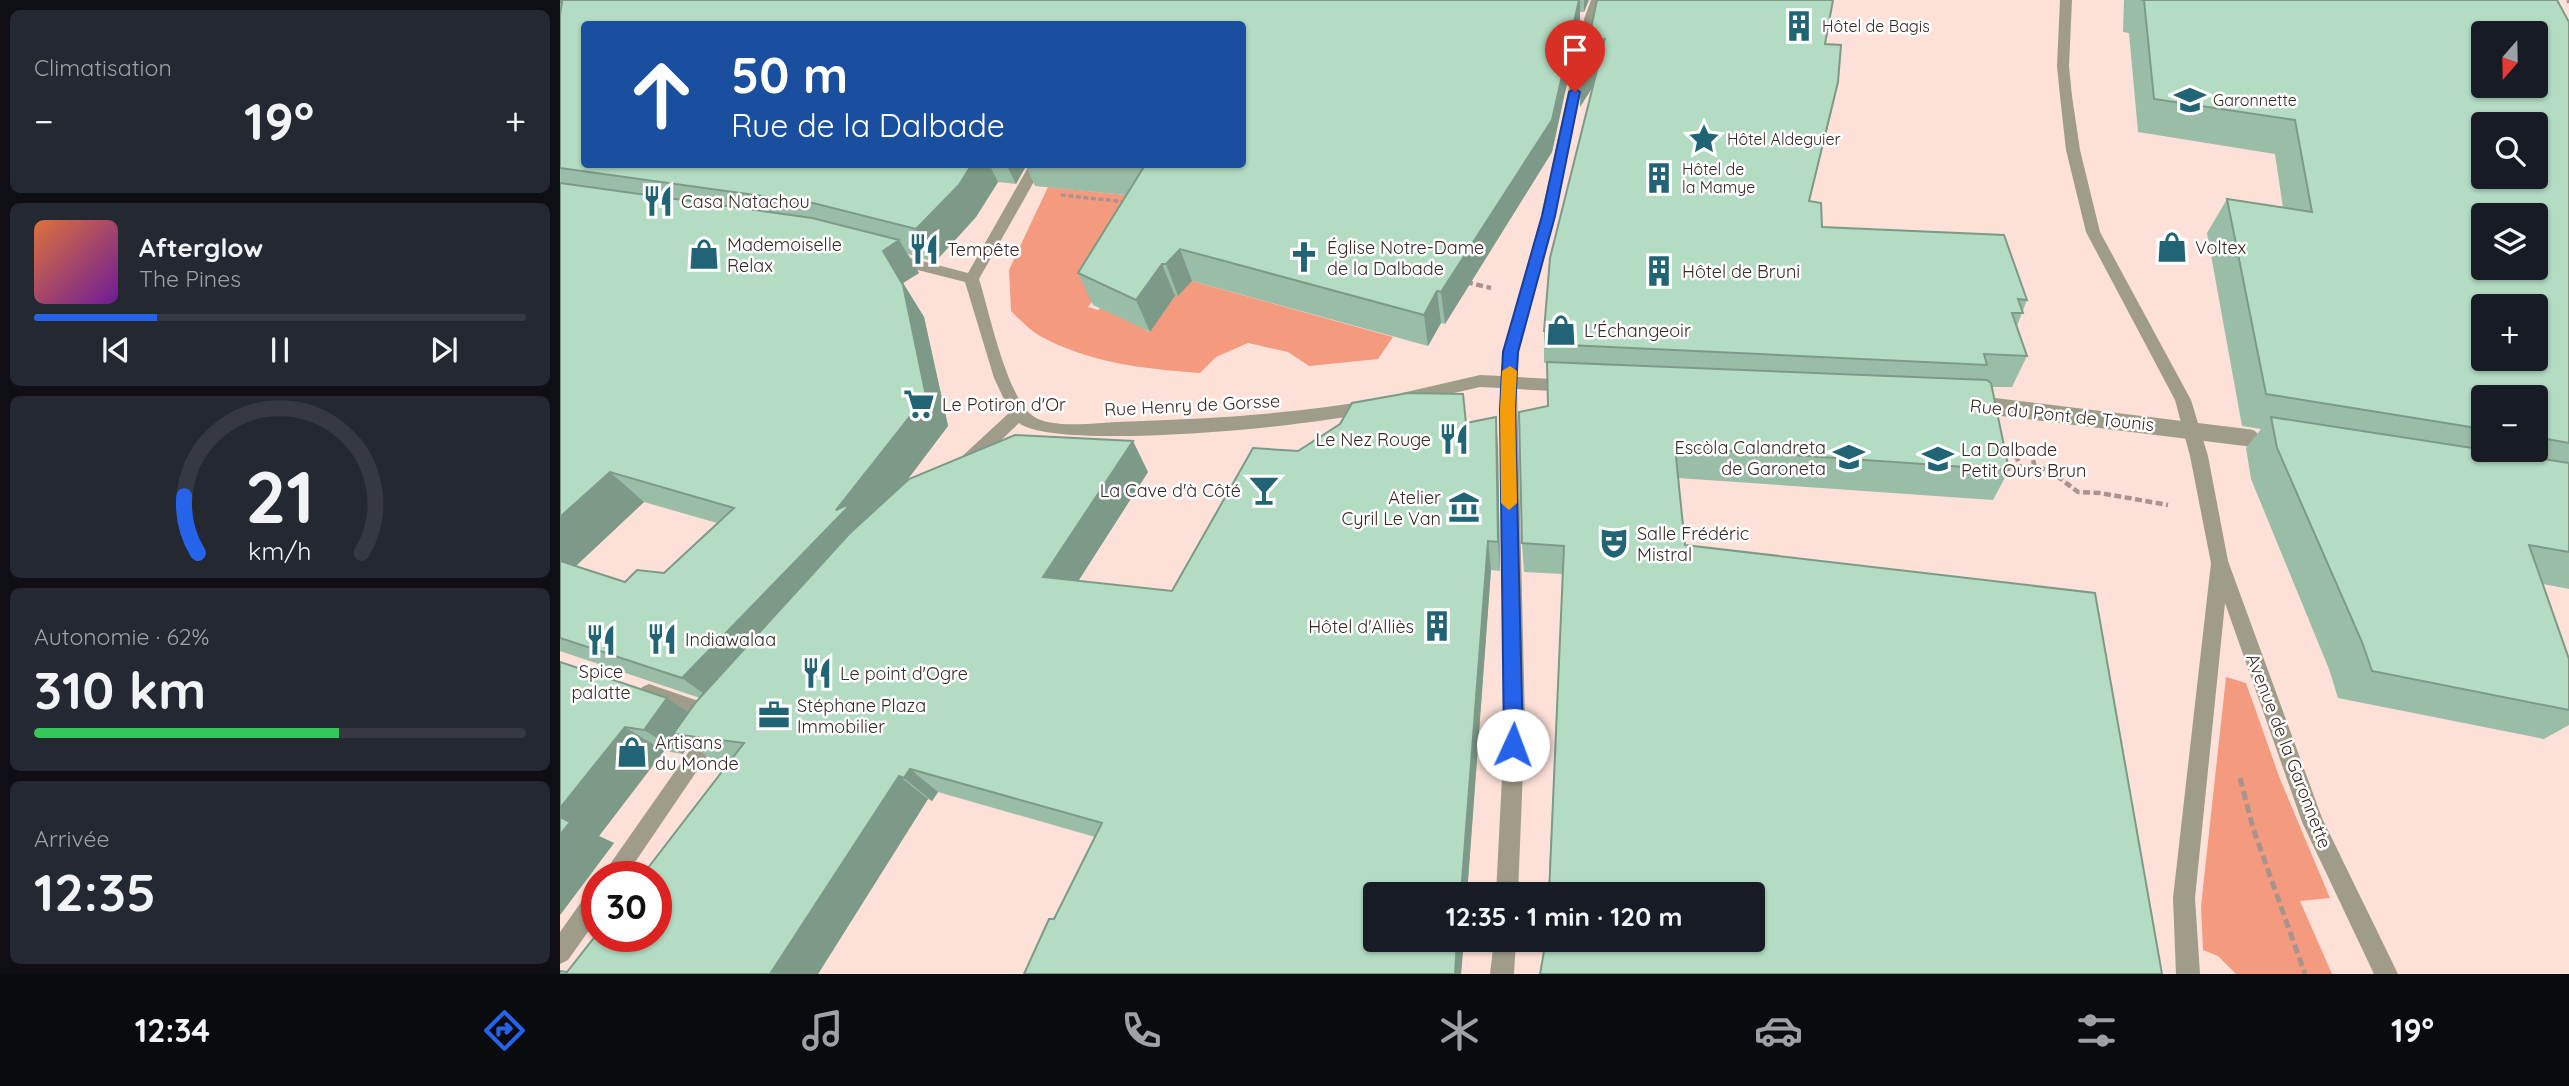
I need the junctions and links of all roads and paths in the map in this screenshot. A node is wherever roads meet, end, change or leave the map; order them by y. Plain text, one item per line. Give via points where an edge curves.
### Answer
1 (1597, 0) edge
2 (2066, 0) edge
3 (1035, 168) edge
4 (1022, 192) junction
5 (1127, 202) edge
6 (876, 254) edge
7 (972, 279) junction
8 (1509, 383) junction
9 (1592, 387) edge
10 (1975, 405) edge
11 (1019, 413) junction
12 (2011, 438) dead end
13 (2257, 439) dead end
14 (2029, 448) dead end
15 (1998, 467) edge
16 (948, 480) edge
17 (2100, 493) dead end
18 (2219, 561) junction
19 (635, 688) edge
20 (2239, 776) dead end
21 (623, 861) edge
22 (1508, 882) edge
23 (581, 922) edge
24 (560, 952) edge
25 (1504, 952) edge
26 (1502, 974) edge
27 (2188, 974) edge
28 (2305, 974) edge
29 (2386, 974) edge

1 - 8 street via 1583,18 1548,216 1511,352
2 - 18 street, Avenue de la Garonnette via 2066,96 2073,150 2093,232 2183,400
3 - 4 street
4 - 5 path
4 - 7 street
6 - 7 street
7 - 11 street via 1008,397
8 - 9 street
8 - 11 street, Rue Henry de Gorsse via 1480,381 1324,416 1250,424 1053,429 1027,421
8 - 22 street via 1515,720
10 - 13 street, Rue du Pont de Tounis, bridge
11 - 16 street
12 - 15 path via 2020,467
14 - 17 path via 2035,467 2049,470 2078,492
18 - 27 street, Avenue de la Garonnette via 2185,898
18 - 29 street, Avenue de la Garonnette via 2313,822
19 - 21 street via 727,713
20 - 28 path
23 - 24 street
25 - 26 street

